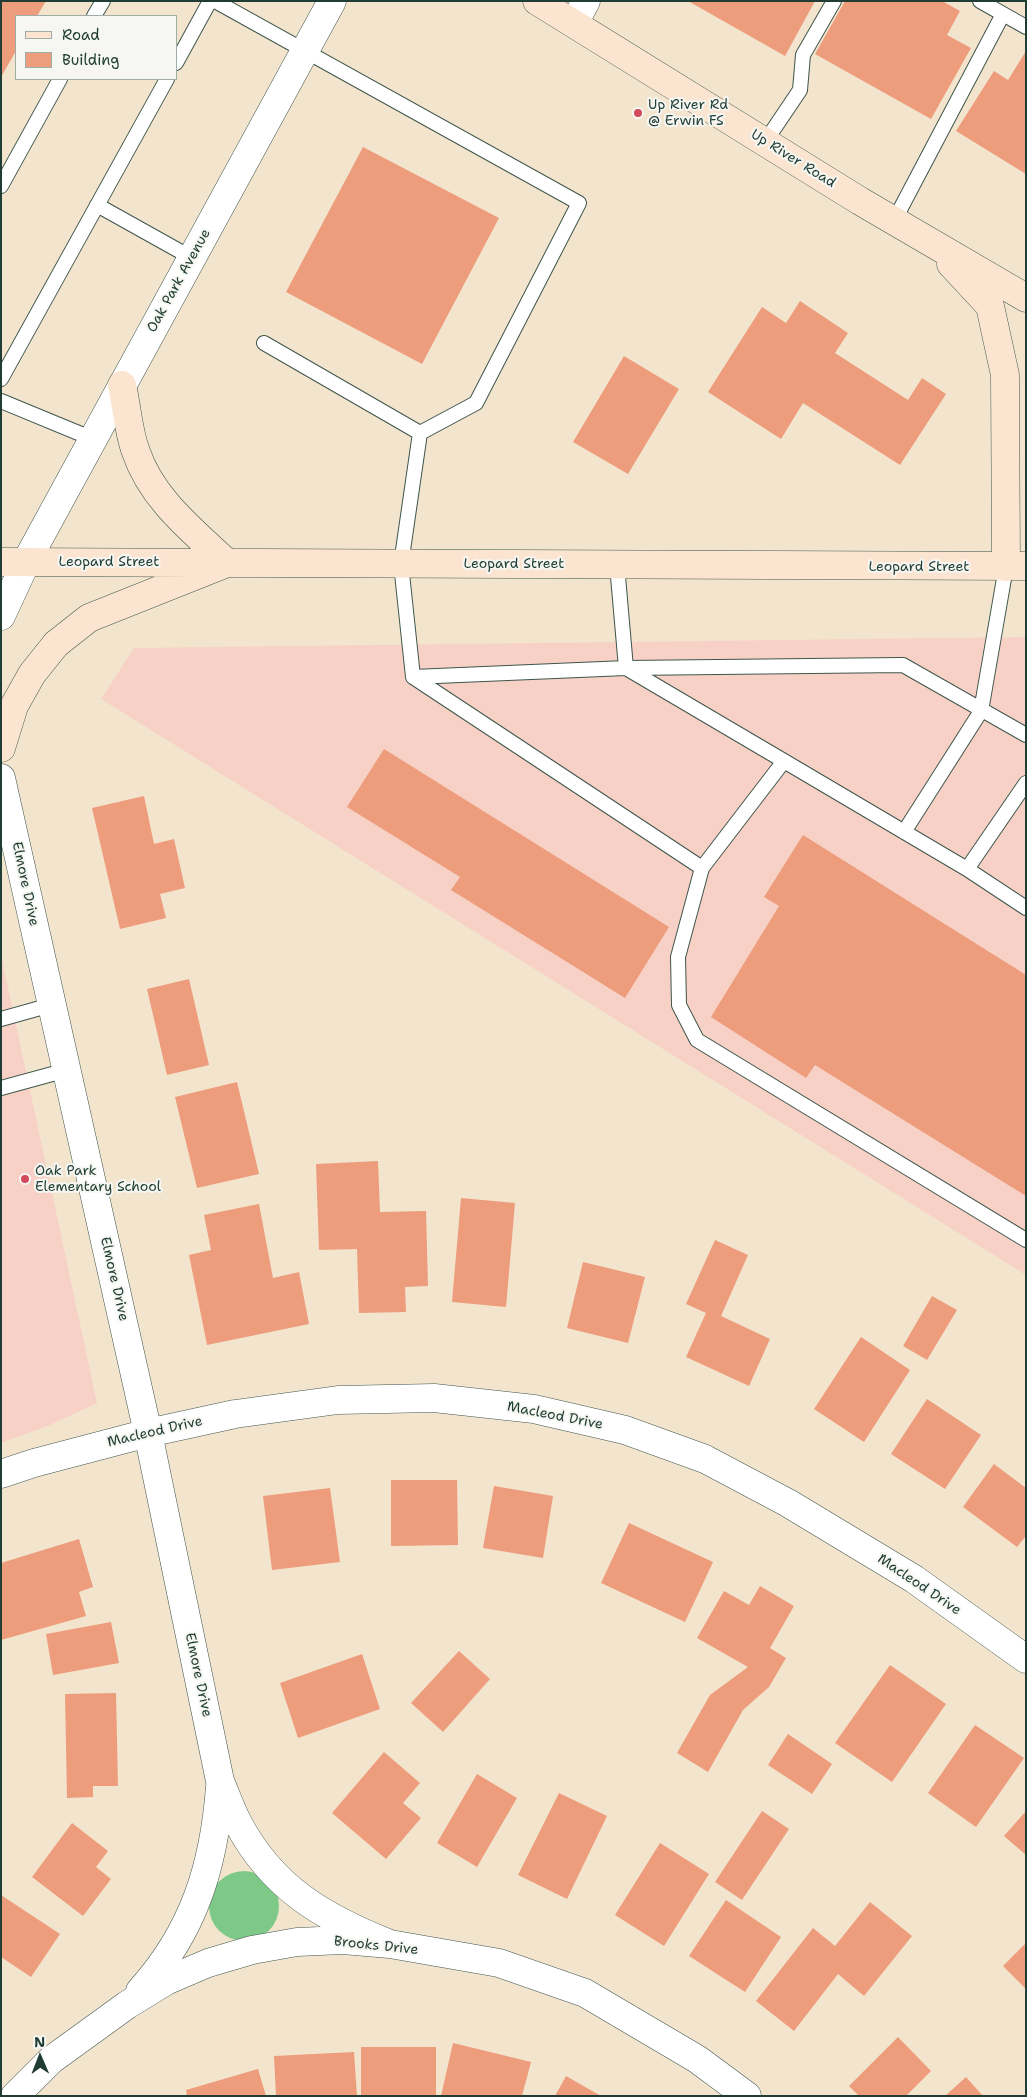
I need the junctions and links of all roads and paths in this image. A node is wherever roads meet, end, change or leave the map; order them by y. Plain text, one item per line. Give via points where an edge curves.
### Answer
1 (103, 1) edge
2 (210, 1) edge
3 (215, 1) edge
4 (332, 1) edge
5 (537, 1) edge
6 (834, 1) edge
7 (980, 1) edge
8 (580, 12) edge
9 (1003, 14) junction
10 (95, 15) edge
11 (1026, 27) edge
12 (305, 51) junction
13 (178, 59) edge
14 (59, 80) edge
15 (166, 80) edge
16 (766, 142) junction
17 (1, 186) edge
18 (97, 205) junction
19 (894, 220) junction
20 (934, 244) junction
21 (192, 258) junction
22 (1026, 298) edge
23 (264, 343) dead end
24 (1, 379) edge
25 (122, 385) junction
26 (1, 402) edge
27 (420, 433) junction
28 (93, 439) junction
29 (14, 562) edge
30 (227, 563) junction
31 (401, 564) junction
32 (618, 565) junction
33 (1016, 567) edge
34 (1, 616) edge
35 (626, 668) junction
36 (413, 677) junction
37 (981, 711) junction
38 (1026, 735) edge
39 (1, 748) edge
40 (784, 761) junction
41 (1, 778) edge
42 (1026, 783) edge
43 (904, 832) junction
44 (702, 868) junction
45 (967, 869) junction
46 (1026, 908) edge
47 (51, 1005) junction
48 (1, 1019) edge
49 (67, 1070) junction
50 (1, 1088) edge
51 (1026, 1240) edge
52 (148, 1433) junction
53 (1, 1474) edge
54 (1026, 1659) edge
55 (220, 1781) junction
56 (390, 1944) junction
57 (127, 2005) junction
58 (15, 2096) edge
59 (747, 2096) edge

1 - 10 lane
2 - 13 lane
3 - 12 lane
4 - 12 street, Oak Park Avenue
5 - 8 main road, Up River Road
6 - 16 lane via 803,54 800,90
7 - 9 lane
8 - 16 main road, Up River Road
9 - 11 lane
9 - 19 lane
12 - 21 street, Oak Park Avenue
12 - 27 lane via 579,203 476,402
14 - 17 lane
15 - 18 lane
16 - 19 main road, Up River Road
18 - 21 lane
18 - 24 lane
19 - 20 main road, Up River Road
20 - 22 main road, Up River Road
20 - 33 main road via 990,306 1005,375
21 - 25 street, Oak Park Avenue
23 - 27 lane
25 - 28 street, Oak Park Avenue
25 - 30 main road via 136,452 153,488 167,507
26 - 28 lane
27 - 31 lane
28 - 29 street, Oak Park Avenue
29 - 30 main road, Leopard Street
29 - 34 street
30 - 31 main road, Leopard Street
30 - 39 main road via 89,618 56,644 32,674 14,706
31 - 32 main road, Leopard Street
31 - 36 lane
32 - 33 main road, Leopard Street
32 - 35 lane
33 - 37 lane
35 - 36 lane
35 - 37 lane via 903,665
35 - 40 lane
36 - 44 lane
37 - 38 lane
37 - 43 lane
40 - 43 lane
40 - 44 lane
41 - 47 street, Elmore Drive
42 - 45 lane
43 - 45 lane
44 - 51 lane via 678,957 679,1005 697,1040
45 - 46 lane
47 - 48 lane
47 - 49 street, Elmore Drive
49 - 50 lane
49 - 52 street, Elmore Drive
52 - 53 street, Macleod Drive
52 - 54 street, Macleod Drive via 235,1414 338,1400 434,1398 534,1409 625,1430 705,1459 788,1502 914,1579
52 - 55 street, Elmore Drive
55 - 56 street, Elmore Drive via 243,1831 285,1886 317,1910
55 - 57 street, Elmore Drive via 210,1863 196,1902 178,1940 155,1974
56 - 57 street, Brooks Drive via 344,1940 297,1942 252,1950 208,1963
56 - 59 street, Brooks Drive via 499,1963 585,1993 697,2059
57 - 58 street, Brooks Drive via 51,2060

